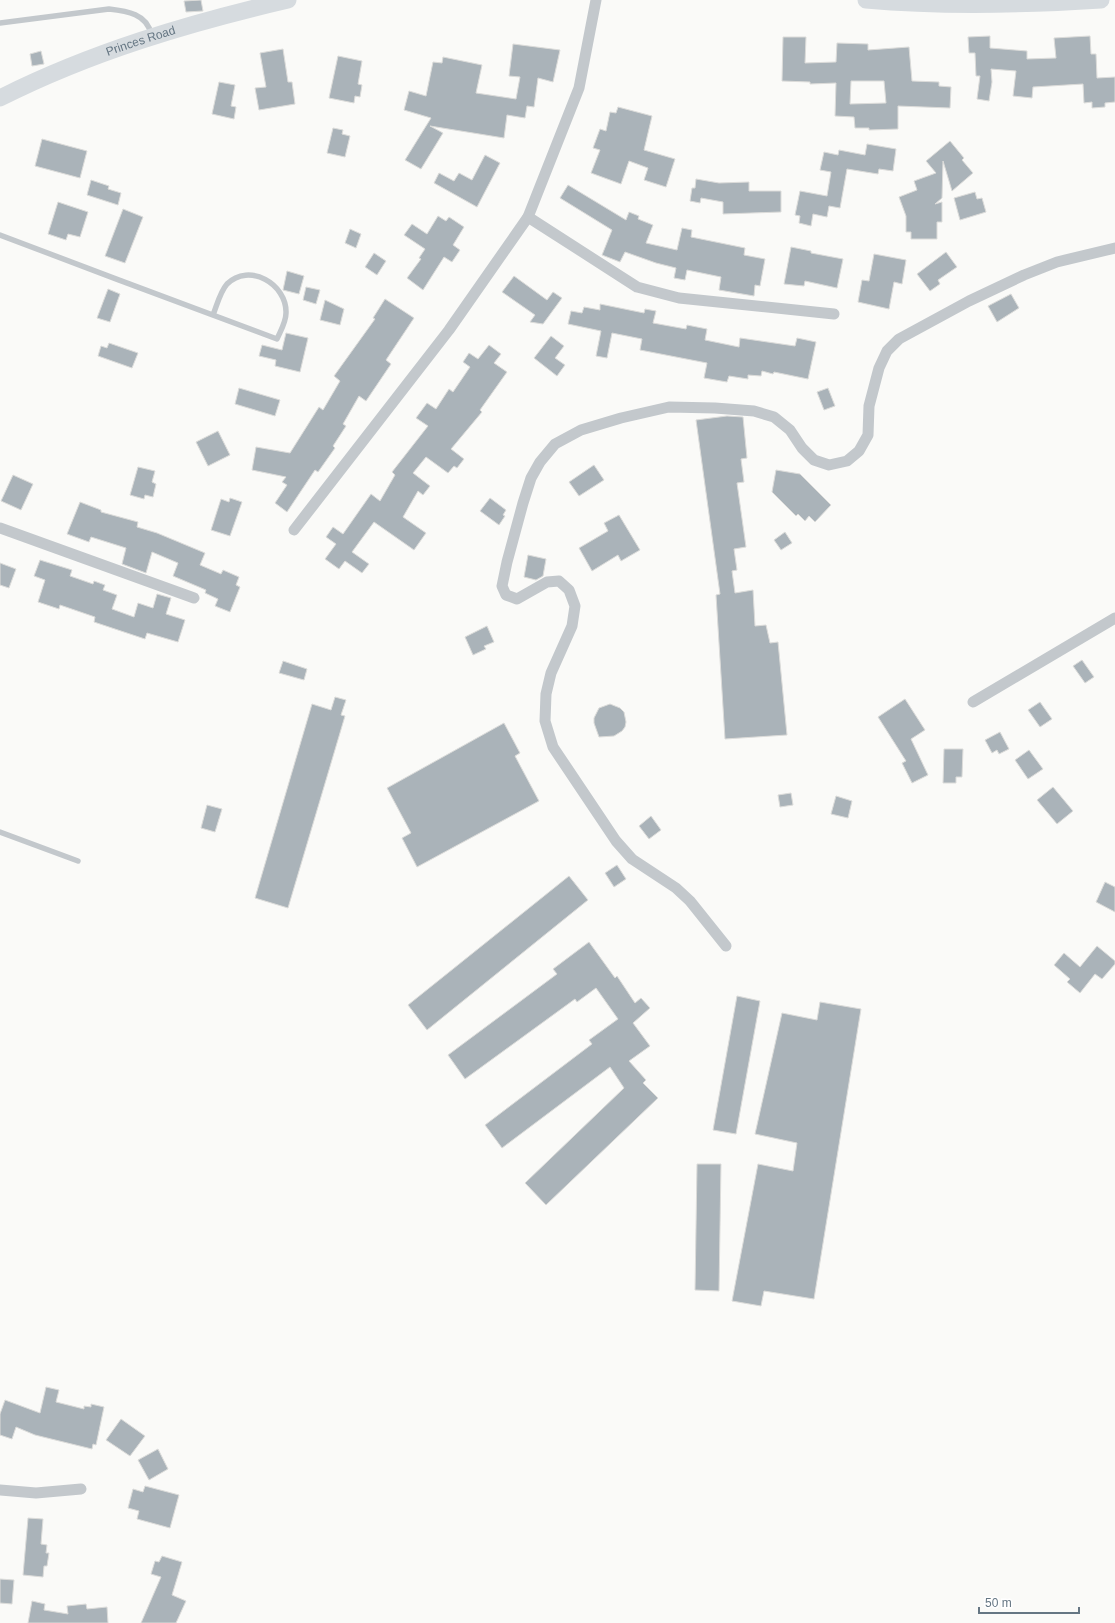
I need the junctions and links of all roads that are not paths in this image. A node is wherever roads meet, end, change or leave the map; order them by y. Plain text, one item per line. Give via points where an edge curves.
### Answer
1 (288, 0) edge
2 (596, 0) edge
3 (866, 0) edge
4 (1101, 0) edge
5 (0, 23) edge
6 (151, 38) junction
7 (0, 98) edge
8 (528, 217) junction
9 (0, 235) edge
10 (1115, 248) edge
11 (834, 314) dead end
12 (212, 315) junction
13 (0, 528) edge
14 (294, 530) dead end
15 (194, 598) dead end
16 (1115, 618) edge
17 (973, 702) dead end
18 (0, 832) edge
19 (78, 860) dead end
20 (726, 946) dead end
21 (81, 1489) dead end
22 (0, 1490) edge

1 - 6 main road, Princes Road via 230,14
2 - 8 street via 579,88
3 - 4 main road via 909,4 1045,4
5 - 6 lane via 109,9 138,15 148,26
6 - 7 main road, Princes Road via 100,54
8 - 11 street via 637,287 679,298
8 - 14 street via 449,330
9 - 12 lane
10 - 20 street via 1056,262 1024,275 899,339 887,351 879,368 869,406 868,435 859,451 847,462 830,465 814,460 790,430 774,417 754,411 669,407 581,430 555,444 531,478 502,586 506,595 517,599 547,582 559,581 569,590 575,606 572,626 550,673 546,694 545,721 552,747 616,841 632,859 676,888
12 - 12 lane via 227,284 249,275 274,284 282,294 286,308 285,320 277,338
13 - 15 street
16 - 17 street
18 - 19 lane
21 - 22 street via 36,1493

